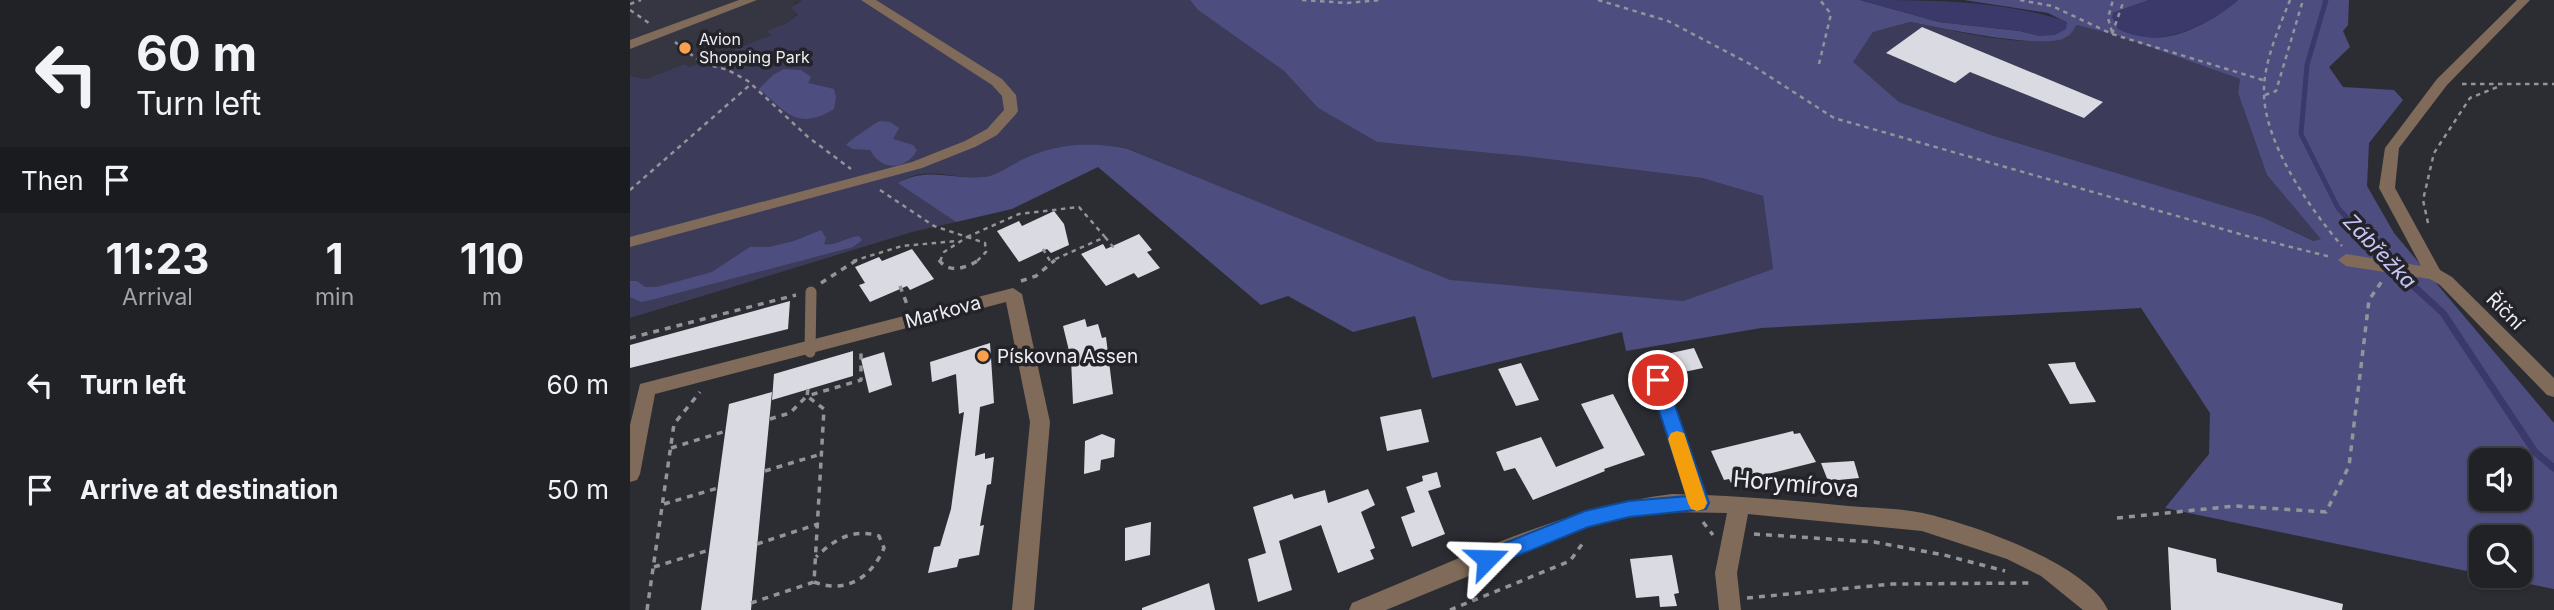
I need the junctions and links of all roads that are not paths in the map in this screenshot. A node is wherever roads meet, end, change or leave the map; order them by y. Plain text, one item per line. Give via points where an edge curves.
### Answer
1 (751, 0) edge
2 (867, 0) edge
3 (2524, 0) edge
4 (630, 45) edge
5 (630, 242) edge
6 (2352, 261) road end
7 (2428, 273) junction
8 (811, 292) road end
9 (810, 350) junction
10 (1658, 380) dead end
11 (2554, 390) edge
12 (630, 474) edge
13 (1739, 504) junction
14 (1699, 511) junction
15 (1736, 604) edge
16 (1023, 610) edge
17 (1360, 610) edge
18 (2097, 610) edge

1 - 4 street
2 - 5 street via 997,82 1009,95 1011,111 992,132 917,165
3 - 7 street via 2442,82 2392,148 2387,188
6 - 7 street via 2385,273
7 - 11 street, Říční via 2445,281
8 - 9 lane
9 - 12 street, Markova via 647,389
9 - 16 street, Markova via 1013,293 1040,422
10 - 14 lane
13 - 14 street, Horymírova
13 - 15 street via 1725,537 1726,573
13 - 18 street, Horymírova via 1922,522 2049,569
14 - 17 street, Horymírova via 1629,509 1585,519

